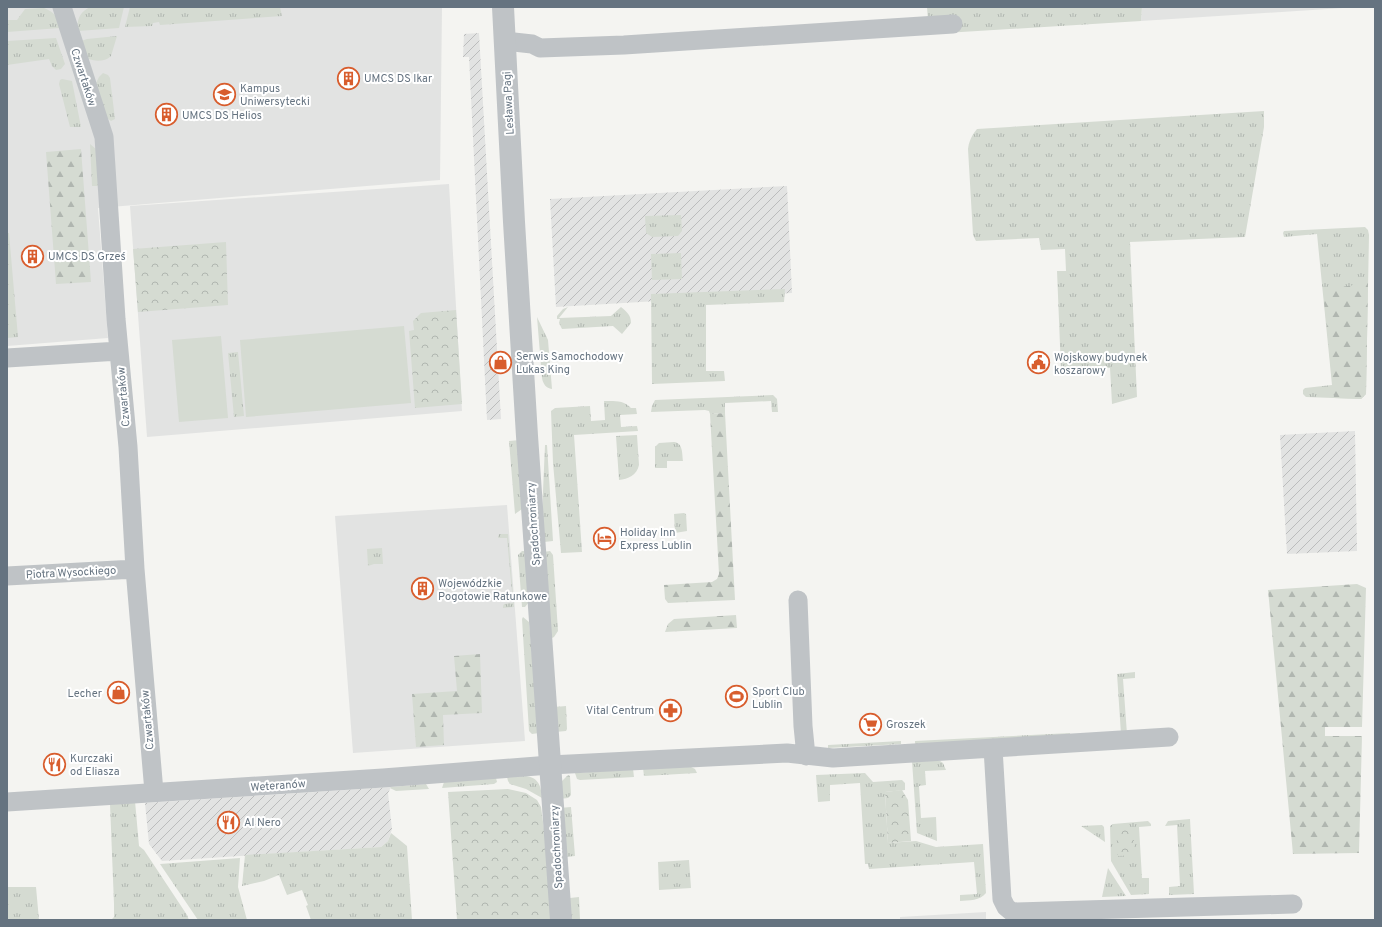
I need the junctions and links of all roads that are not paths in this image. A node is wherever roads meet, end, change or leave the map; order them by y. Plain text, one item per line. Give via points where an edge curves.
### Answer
1 (62, 7) edge
2 (503, 7) edge
3 (953, 24) dead end
4 (505, 42) junction
5 (513, 200) joint
6 (119, 351) junction
7 (7, 358) edge
8 (135, 569) junction
9 (7, 576) edge
10 (798, 600) dead end
11 (1169, 737) dead end
12 (993, 748) junction
13 (806, 756) junction
14 (550, 765) junction
15 (154, 792) junction
16 (7, 802) edge
17 (1293, 904) dead end
18 (561, 920) edge

1 - 6 street, Czwartaków via 104,137
2 - 4 street, Lesława Pagi
3 - 4 street via 608,46 540,48 532,44
4 - 5 street, Lesława Pagi
5 - 14 street, Spadochroniarzy
6 - 7 street
6 - 8 street, Czwartaków
8 - 9 street, Piotra Wysockiego
8 - 15 street, Czwartaków
10 - 13 street
11 - 12 street, Weteranów
12 - 13 street, Weteranów via 833,758
12 - 17 street via 1002,899 1012,912
13 - 14 street, Weteranów via 787,754
14 - 15 street, Weteranów
14 - 18 street, Spadochroniarzy
15 - 16 street, Weteranów

